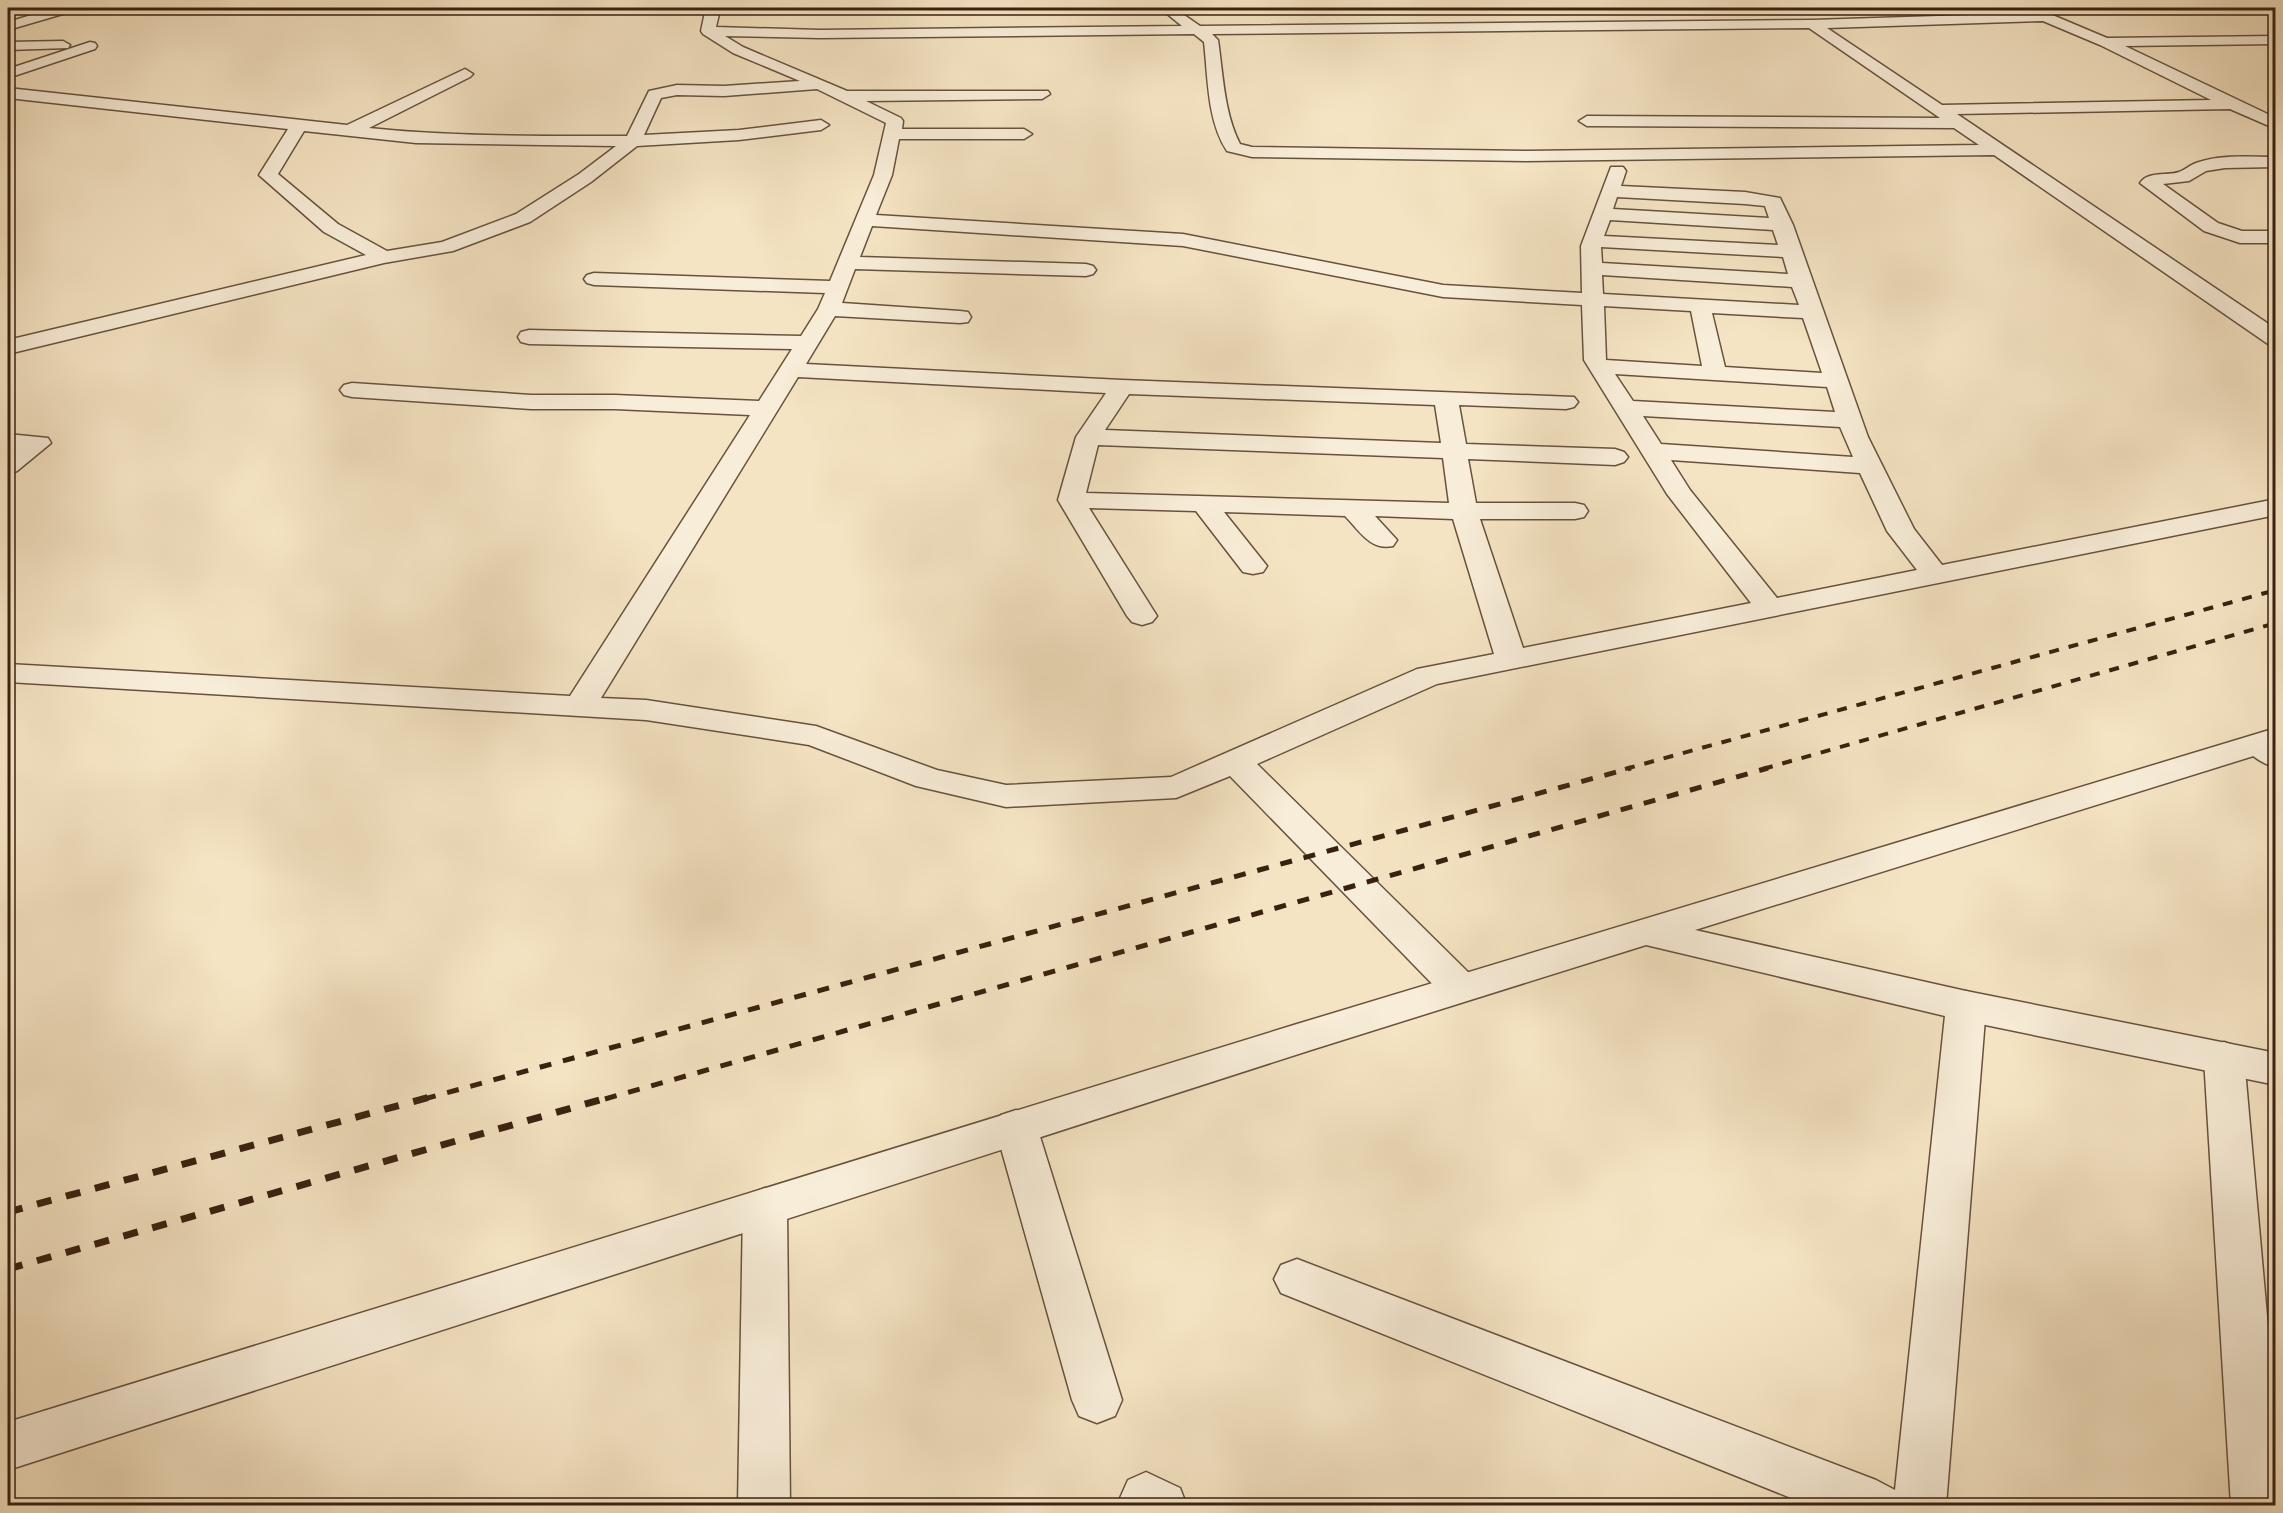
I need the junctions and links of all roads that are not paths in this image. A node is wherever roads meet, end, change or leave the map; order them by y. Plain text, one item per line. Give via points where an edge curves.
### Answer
1 (22, 8) edge
2 (1166, 8) edge
3 (1823, 8) edge
4 (62, 9) edge
5 (723, 12) edge
6 (2043, 12) edge
7 (875, 16) dead end
8 (1847, 23) junction
9 (1812, 24) junction
10 (8, 26) edge
11 (785, 27) junction
12 (708, 31) junction
13 (1198, 31) junction
14 (2276, 40) edge
15 (2105, 42) junction
16 (8, 46) edge
17 (8, 74) edge
18 (465, 74) dead end
19 (820, 84) junction
20 (8, 93) edge
21 (1042, 94) dead end
22 (843, 96) junction
23 (2233, 104) junction
24 (1939, 110) junction
25 (1587, 121) dead end
26 (1958, 123) junction
27 (2276, 124) edge
28 (821, 125) dead end
29 (298, 127) junction
30 (347, 132) junction
31 (892, 134) junction
32 (1024, 134) dead end
33 (633, 141) junction
34 (1998, 150) junction
35 (1622, 155) junction
36 (2276, 162) edge
37 (1611, 191) junction
38 (1603, 214) junction
39 (864, 220) junction
40 (1783, 225) junction
41 (2276, 237) edge
42 (1593, 241) junction
43 (1792, 252) junction
44 (384, 257) junction
45 (847, 263) junction
46 (1591, 268) junction
47 (1086, 270) dead end
48 (594, 279) dead end
49 (1802, 281) junction
50 (838, 287) junction
51 (1592, 300) junction
52 (1700, 306) junction
53 (829, 309) junction
54 (1812, 312) junction
55 (960, 317) dead end
56 (529, 337) dead end
57 (2276, 339) edge
58 (807, 343) junction
59 (8, 347) edge
60 (1599, 366) junction
61 (791, 370) junction
62 (1715, 374) junction
63 (1836, 381) junction
64 (1122, 387) junction
65 (352, 390) dead end
66 (1446, 399) junction
67 (1566, 402) dead end
68 (1624, 408) junction
69 (767, 409) junction
70 (1850, 420) junction
71 (1089, 437) junction
72 (8, 441) edge
73 (1456, 451) junction
74 (1652, 451) junction
75 (1615, 457) dead end
76 (8, 466) edge
77 (1870, 466) junction
78 (1071, 500) junction
79 (1204, 504) junction
80 (2276, 507) edge
81 (1352, 508) junction
82 (1464, 511) junction
83 (1575, 511) dead end
84 (1383, 540) dead end
85 (1253, 566) dead end
86 (1936, 576) junction
87 (1770, 608) junction
88 (1142, 616) dead end
89 (1511, 659) junction
90 (8, 673) edge
91 (580, 706) junction
92 (2268, 748) edge
93 (1235, 761) junction
94 (1644, 932) junction
95 (1460, 988) junction
96 (1966, 1006) junction
97 (2224, 1058) junction
98 (2276, 1069) edge
99 (1016, 1127) junction
100 (765, 1207) junction
101 (1297, 1280) dead end
102 (1097, 1400) dead end
103 (8, 1446) edge
104 (764, 1506) edge
105 (1876, 1506) edge
106 (1920, 1506) edge
107 (2257, 1506) edge

1 - 4 street
2 - 13 street
3 - 8 street
4 - 10 street
5 - 11 street via 726,27
5 - 12 street via 712,12
6 - 8 street
6 - 15 street
7 - 11 street via 871,26 862,28
8 - 9 street
9 - 13 street via 1534,22
9 - 24 street
11 - 12 street
11 - 13 street
12 - 19 street via 738,50
13 - 35 street via 1211,40 1228,140 1233,147 1280,153
14 - 15 street
15 - 23 street
16 - 17 street via 91,45
18 - 30 street
19 - 22 street
19 - 33 street via 655,94
20 - 29 street
21 - 22 street
22 - 31 street via 895,121
23 - 24 street
23 - 27 street
24 - 26 street
25 - 26 street
26 - 34 street
28 - 33 street via 739,135
29 - 30 street
29 - 44 street via 268,175 331,228
30 - 33 street via 498,141
31 - 32 street
31 - 39 street via 883,175
33 - 44 street via 523,218 446,247
34 - 35 street
34 - 57 street
35 - 37 street
36 - 41 street via 2217,164 2200,167 2183,177 2149,183 2211,227 2240,237
37 - 38 street
37 - 40 street via 1763,200 1773,202
38 - 40 street
38 - 42 street
39 - 45 street
39 - 51 street via 1183,240 1443,291
40 - 43 street
42 - 43 street
42 - 46 street
43 - 49 street
44 - 59 street
45 - 47 street
45 - 50 street
46 - 49 street
46 - 51 street
48 - 50 street
49 - 54 street
50 - 53 street
51 - 52 street
51 - 60 street via 1595,360
52 - 54 street
52 - 62 street
53 - 55 street
53 - 58 street
54 - 63 street
56 - 58 street
58 - 61 street
60 - 62 street
60 - 68 street
61 - 64 street
61 - 69 street
62 - 63 street
63 - 70 street
64 - 66 street
64 - 71 street
65 - 69 street via 531,402
66 - 67 street
66 - 73 street
68 - 70 street
68 - 74 street
69 - 91 street
70 - 77 street
71 - 73 street
71 - 78 street
72 - 76 street via 39,443
73 - 75 street
73 - 82 street
74 - 77 street
74 - 87 street via 1680,494
77 - 86 street via 1901,531
78 - 79 street
78 - 88 street
79 - 81 street
79 - 85 street
80 - 86 street
81 - 82 street
81 - 84 street
82 - 83 street
82 - 89 street
86 - 87 street
87 - 89 street
89 - 93 street via 1428,676
90 - 91 street
91 - 93 street via 646,710 816,736 928,779 1006,796 1176,787
92 - 94 street
93 - 95 street
94 - 95 street
94 - 96 street
95 - 99 street
96 - 97 street
96 - 106 street
97 - 98 street
97 - 107 street
99 - 100 street
99 - 102 street
100 - 103 street
100 - 104 street
101 - 105 street

